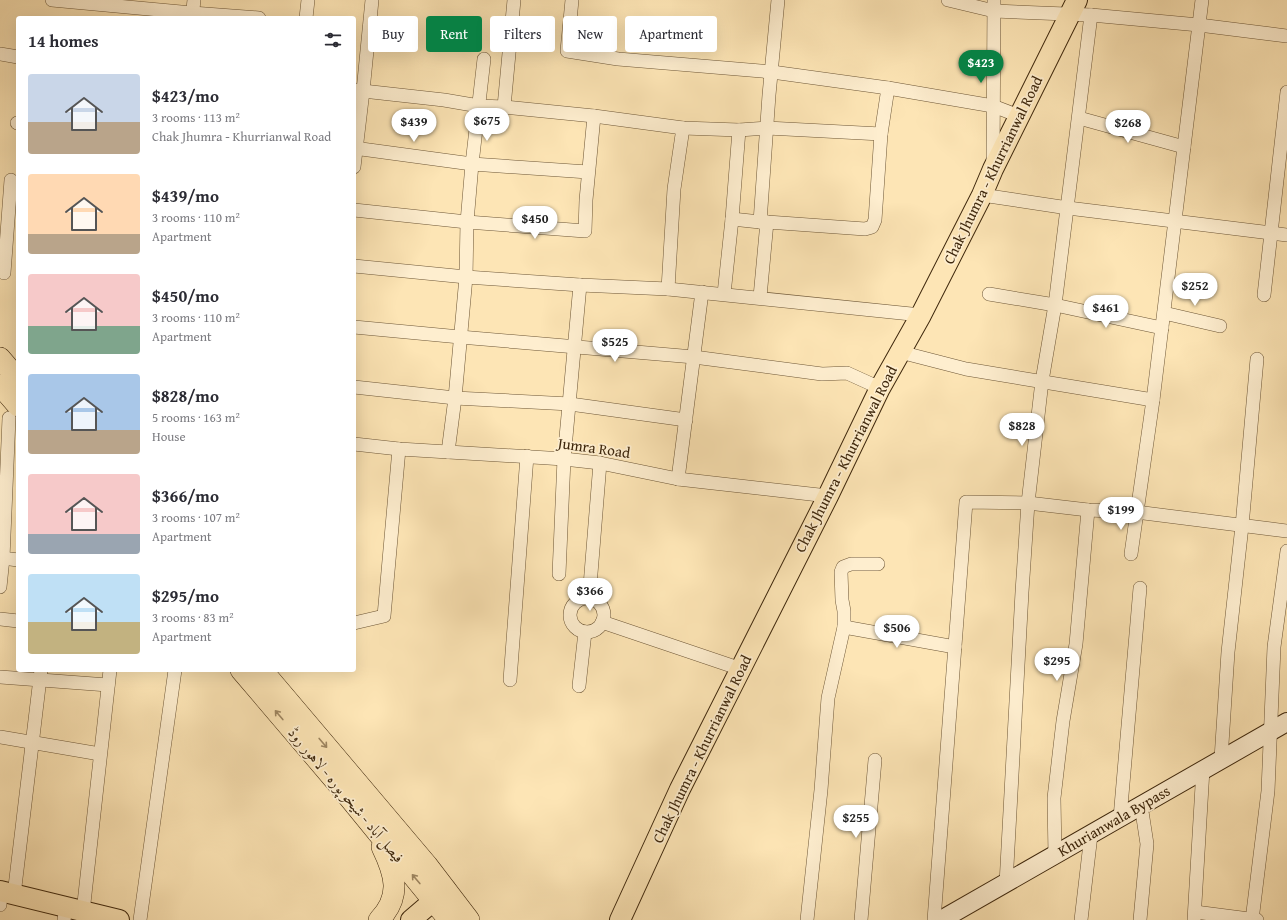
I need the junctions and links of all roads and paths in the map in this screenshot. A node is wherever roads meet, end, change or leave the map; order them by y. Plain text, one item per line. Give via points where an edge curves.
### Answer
1 (52, 0) edge
2 (194, 0) edge
3 (308, 0) edge
4 (372, 0) edge
5 (514, 0) edge
6 (572, 0) edge
7 (778, 0) edge
8 (948, 0) edge
9 (1202, 0) edge
10 (994, 5) edge
11 (1074, 7) edge
12 (136, 9) edge
13 (1091, 15) junction
14 (192, 16) edge
15 (306, 16) edge
16 (1199, 25) junction
17 (1287, 36) edge
18 (0, 54) edge
19 (16, 57) edge
20 (484, 59) dead end
21 (772, 72) junction
22 (888, 88) junction
23 (359, 91) edge
24 (1287, 92) edge
25 (479, 106) junction
26 (993, 106) junction
27 (504, 107) junction
28 (594, 116) junction
29 (1019, 116) junction
30 (1079, 118) junction
31 (683, 128) junction
32 (767, 128) junction
33 (739, 130) junction
34 (356, 134) edge
35 (881, 134) junction
36 (1184, 147) junction
37 (356, 148) edge
38 (472, 164) junction
39 (993, 168) junction
40 (588, 172) junction
41 (10, 179) edge
42 (982, 195) junction
43 (1068, 208) junction
44 (356, 210) edge
45 (732, 219) junction
46 (467, 222) junction
47 (764, 222) junction
48 (1174, 222) junction
49 (1271, 234) junction
50 (1287, 235) edge
51 (356, 266) edge
52 (4, 273) dead end
53 (466, 277) junction
54 (580, 285) junction
55 (668, 289) junction
56 (702, 292) junction
57 (724, 294) junction
58 (989, 294) dead end
59 (1264, 295) dead end
60 (760, 297) junction
61 (1055, 305) junction
62 (1164, 313) junction
63 (921, 315) junction
64 (1220, 326) dead end
65 (356, 327) edge
66 (1162, 328) junction
67 (460, 338) junction
68 (575, 347) junction
69 (900, 352) junction
70 (694, 357) junction
71 (0, 358) edge
72 (1257, 359) dead end
73 (16, 377) edge
74 (1042, 381) junction
75 (0, 385) edge
76 (356, 387) edge
77 (880, 388) junction
78 (455, 398) junction
79 (1153, 400) junction
80 (570, 404) junction
81 (13, 412) edge
82 (686, 420) junction
83 (356, 444) edge
84 (399, 448) junction
85 (448, 452) junction
86 (527, 456) junction
87 (564, 459) junction
88 (600, 464) junction
89 (678, 479) junction
90 (828, 496) junction
91 (1028, 504) junction
92 (1088, 510) junction
93 (1136, 512) junction
94 (1242, 526) junction
95 (1287, 531) edge
96 (1287, 551) edge
97 (1131, 554) dead end
98 (2, 558) edge
99 (16, 560) edge
100 (878, 564) dead end
101 (559, 574) dead end
102 (0, 587) edge
103 (1140, 588) dead end
104 (589, 598) junction
105 (0, 619) edge
106 (16, 621) edge
107 (602, 622) junction
108 (356, 623) edge
109 (844, 627) junction
110 (585, 632) junction
111 (955, 647) junction
112 (741, 670) junction
113 (110, 672) edge
114 (175, 672) edge
115 (243, 672) edge
116 (264, 672) edge
117 (40, 675) edge
118 (0, 677) edge
119 (510, 680) dead end
120 (108, 685) junction
121 (579, 686) dead end
122 (1287, 722) edge
123 (1270, 732) junction
124 (0, 738) edge
125 (32, 743) junction
126 (100, 754) junction
127 (1221, 759) junction
128 (875, 760) dead end
129 (1204, 769) junction
130 (1141, 805) junction
131 (357, 807) junction
132 (1120, 818) junction
133 (1091, 835) junction
134 (1055, 856) junction
135 (1006, 884) junction
136 (444, 895) junction
137 (4, 896) edge
138 (82, 915) edge
139 (1194, 916) edge
140 (119, 920) edge
141 (140, 920) edge
142 (379, 920) edge
143 (412, 920) edge
144 (449, 920) edge
145 (470, 920) edge
146 (487, 920) edge
147 (620, 920) edge
148 (807, 920) edge
149 (861, 920) edge
150 (934, 920) edge
151 (941, 920) edge
152 (1081, 920) edge
153 (1140, 920) edge
154 (1252, 920) edge
155 (1257, 920) edge

1 - 12 street
2 - 14 street
3 - 15 street
4 - 23 street
5 - 27 street
6 - 21 street via 567,51 618,59
7 - 21 street
8 - 10 street
9 - 16 street
10 - 11 street
10 - 26 street
11 - 13 street
11 - 29 main road, Chak Jhumra - Khurrianwal Road
12 - 14 street
13 - 16 street
13 - 30 street
16 - 17 street
16 - 36 street
18 - 19 street
20 - 25 street
21 - 22 street
21 - 32 street
22 - 26 street
22 - 35 street
23 - 25 street
23 - 34 street
24 - 49 street
25 - 27 street
25 - 38 street
26 - 29 street
26 - 39 street
27 - 28 street
28 - 31 street
28 - 40 street
29 - 39 main road, Chak Jhumra - Khurrianwal Road
30 - 36 street
30 - 43 street
31 - 33 street
31 - 55 street via 674,189
32 - 33 street
32 - 35 street
32 - 47 street
33 - 45 street
35 - 47 street via 875,220 872,227 865,229
36 - 48 street
37 - 38 street
38 - 40 street
38 - 46 street
39 - 42 main road, Chak Jhumra - Khurrianwal Road
40 - 46 street via 585,231
41 - 52 street
42 - 43 street
42 - 63 main road, Chak Jhumra - Khurrianwal Road
43 - 48 street
43 - 61 street
44 - 46 street
45 - 47 street
45 - 57 street
46 - 53 street
47 - 60 street
48 - 49 street
48 - 62 street
49 - 50 street
49 - 59 street
51 - 53 street
53 - 54 street
53 - 67 street
54 - 55 street
54 - 68 street
55 - 56 street
56 - 57 street
56 - 70 street
57 - 60 street
58 - 61 street
60 - 63 street
61 - 66 street
61 - 74 street
62 - 64 street
62 - 66 street
63 - 69 main road, Chak Jhumra - Khurrianwal Road
65 - 67 street
66 - 79 street
67 - 68 street
67 - 78 street
68 - 70 street
68 - 80 street
69 - 74 street via 966,369
69 - 77 main road, Chak Jhumra - Khurrianwal Road
70 - 77 street via 822,374 847,373
70 - 82 street
71 - 73 highway
72 - 94 street
74 - 79 street
74 - 91 street
75 - 81 highway
76 - 78 street
77 - 90 main road, Chak Jhumra - Khurrianwal Road
78 - 80 street
78 - 85 street
79 - 93 street
80 - 82 street
80 - 87 street
81 - 98 street
82 - 89 street
83 - 84 street, Jumra Road
84 - 85 street, Jumra Road
84 - 108 street via 384,616
85 - 86 street, Jumra Road
86 - 87 street, Jumra Road
86 - 119 street
87 - 88 street, Jumra Road
87 - 101 street
88 - 89 street, Jumra Road
88 - 104 street
89 - 90 street, Jumra Road
90 - 112 main road, Chak Jhumra - Khurrianwal Road
91 - 92 street
91 - 111 street via 966,502
91 - 135 street
92 - 93 street
92 - 134 street via 1076,644 1054,798
93 - 94 street
93 - 97 street
94 - 95 street
94 - 127 street via 1228,652
96 - 123 street via 1274,647
98 - 99 street
98 - 102 street
100 - 109 street via 851,564 843,568 841,572
103 - 132 street
104 - 107 street via 596,600 600,605 603,611
104 - 110 street via 577,601 570,613 574,625 578,630
105 - 106 street
107 - 110 street via 597,629
107 - 112 street
109 - 111 street
109 - 148 street via 828,698
110 - 121 street
111 - 150 street
112 - 147 main road, Chak Jhumra - Khurrianwal Road via 680,789
113 - 120 street
114 - 141 street
131 -> 115 highway, فیصل آباد - شیخو پورہ - لاہور روڈ
116 -> 136 highway, فیصل آباد - شیخو پورہ - لاہور روڈ via 427,864
117 - 118 street
117 - 120 street
117 - 125 street
120 - 126 street
122 - 123 main road, Khurianwala Bypass
123 - 127 main road, Khurianwala Bypass
123 - 154 street via 1268,791
124 - 125 street
125 - 126 street
125 - 137 street
126 - 138 street
127 - 129 main road, Khurianwala Bypass
128 - 149 street
129 - 130 main road, Khurianwala Bypass
129 - 139 street
130 - 132 main road, Khurianwala Bypass
130 - 153 street via 1147,844
136 -> 131 highway, فیصل آباد - شیخو پورہ - لاہور روڈ
131 - 142 highway via 380,843 391,866 394,880 394,895
132 - 133 main road, Khurianwala Bypass
133 - 134 main road, Khurianwala Bypass
133 - 152 street
134 - 135 main road, Khurianwala Bypass
135 - 151 main road, Khurianwala Bypass
136 - 143 main road
136 - 144 highway, فیصل آباد - شیخو پورہ - لاہور روڈ
136 - 145 highway, فیصل آباد - شیخو پورہ - لاہور روڈ
136 - 146 highway
137 - 138 main road
138 - 140 main road
139 - 154 street
154 - 155 street

